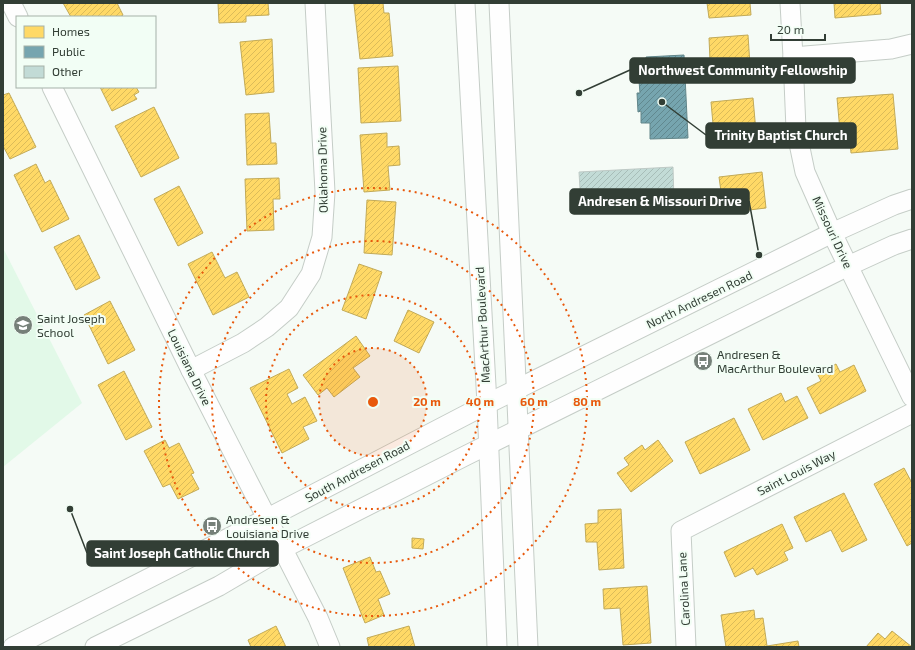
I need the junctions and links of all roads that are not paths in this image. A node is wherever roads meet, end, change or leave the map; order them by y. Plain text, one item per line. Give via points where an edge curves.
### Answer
1 (11, 3) edge
2 (315, 3) edge
3 (465, 3) edge
4 (499, 3) edge
5 (790, 3) edge
6 (18, 16) edge
7 (912, 44) edge
8 (793, 57) junction
9 (52, 88) edge
10 (912, 199) edge
11 (832, 233) junction
12 (912, 239) edge
13 (848, 266) junction
14 (191, 370) junction
15 (517, 389) junction
16 (912, 397) edge
17 (487, 404) junction
18 (912, 413) edge
19 (519, 429) junction
20 (488, 444) junction
21 (266, 519) junction
22 (680, 530) joint
23 (282, 549) junction
24 (13, 647) edge
25 (95, 647) edge
26 (330, 647) edge
27 (497, 647) edge
28 (528, 647) edge
29 (686, 647) edge

1 - 6 street
2 - 14 street, Oklahoma Drive via 325,192 322,237 311,274 289,308 268,327
3 - 17 street, MacArthur Boulevard
4 - 15 street
5 - 8 street, Missouri Drive
7 - 8 street via 891,49
8 - 11 street, Missouri Drive via 796,129 805,172
9 - 14 street, Louisiana Drive
10 - 11 street, North Andresen Road
11 - 13 street, Missouri Drive
11 - 15 street, North Andresen Road
12 - 13 street
13 - 16 street, Missouri Drive
13 - 19 street
14 - 21 street, Louisiana Drive
15 - 17 street, North Andresen Road
15 - 19 street
17 - 20 street, MacArthur Boulevard
17 - 21 street, South Andresen Road
18 - 22 street, Saint Louis Way
19 - 20 street
19 - 28 street
20 - 23 street
20 - 27 street, MacArthur Boulevard
21 - 23 street, Louisiana Drive
21 - 24 street, South Andresen Road
22 - 29 street, Carolina Lane
23 - 25 street via 219,586
23 - 26 street, Louisiana Drive

